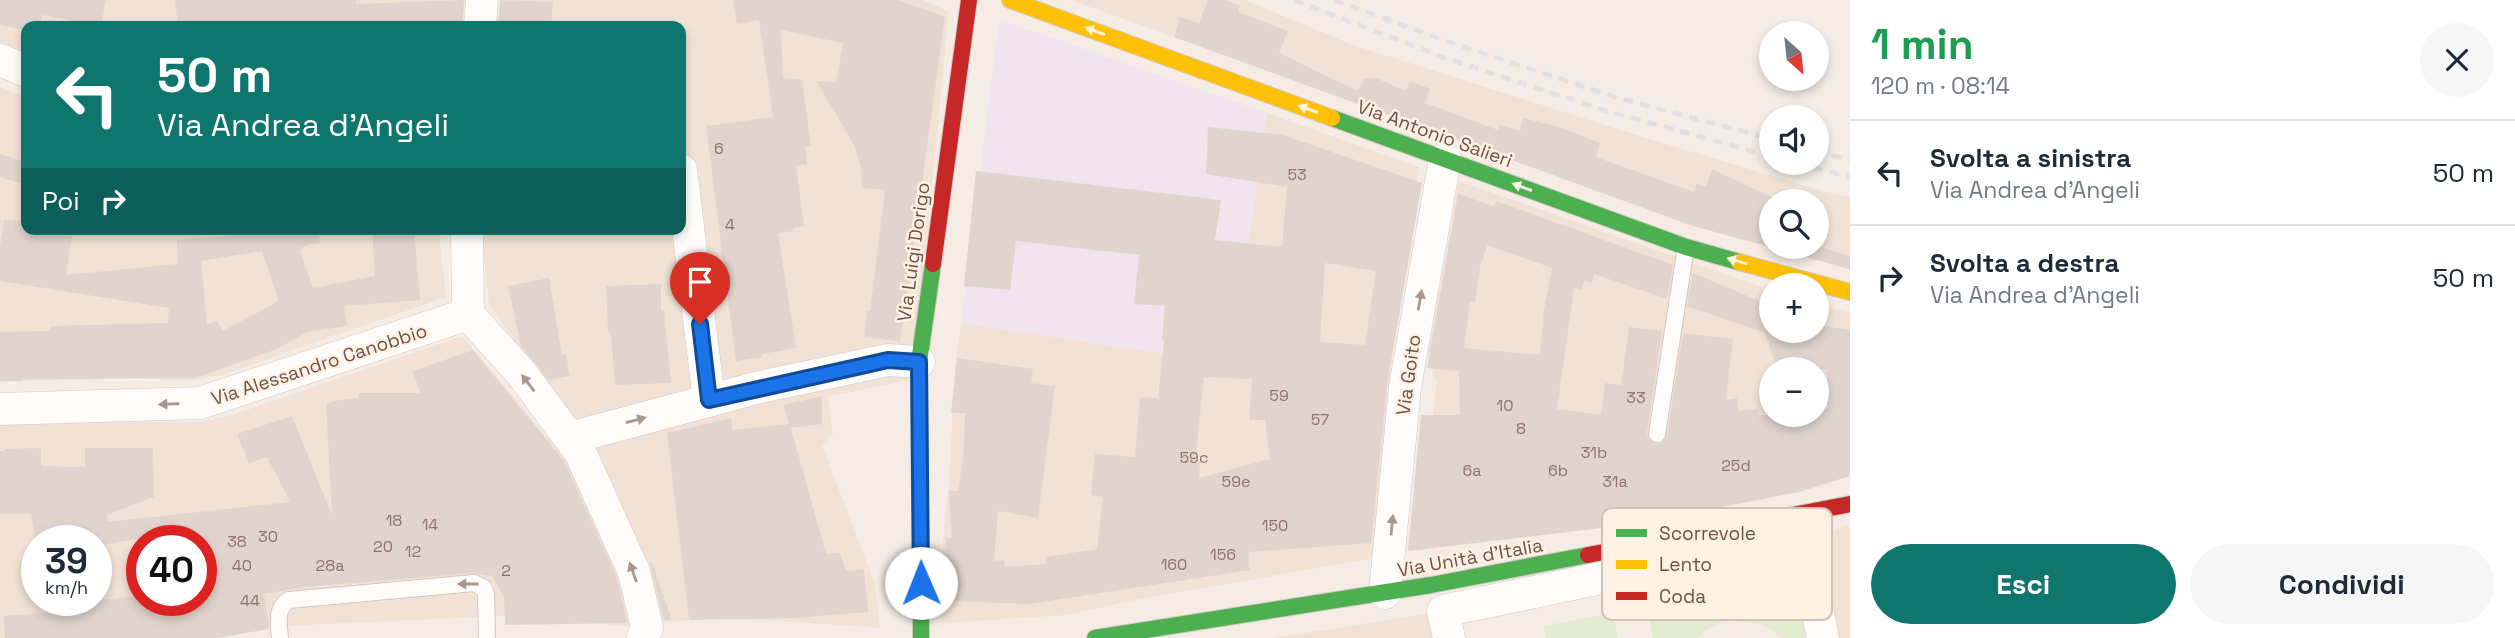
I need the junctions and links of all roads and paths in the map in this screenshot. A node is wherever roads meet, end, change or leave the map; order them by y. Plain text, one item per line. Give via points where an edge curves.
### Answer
1 (482, 0) edge
2 (969, 0) edge
3 (1010, 0) edge
4 (480, 21) edge
5 (0, 60) edge
6 (21, 69) edge
7 (1445, 159) junction
8 (686, 211) edge
9 (467, 235) edge
10 (1686, 247) junction
11 (1850, 292) edge
12 (468, 314) junction
13 (919, 362) junction
14 (709, 400) junction
15 (0, 409) edge
16 (1657, 434) dead end
17 (570, 438) junction
18 (1850, 504) edge
19 (1830, 508) edge
20 (1602, 552) edge
21 (1602, 578) edge
22 (1431, 585) junction
23 (1385, 593) junction
24 (1819, 620) edge
25 (1831, 620) edge
26 (281, 638) edge
27 (487, 638) edge
28 (643, 638) edge
29 (921, 638) edge
30 (1095, 638) edge
31 (1441, 638) edge
32 (1449, 638) edge
33 (1823, 638) edge
34 (1835, 638) edge

1 - 4 street
2 - 13 street, Via Luigi Dorigo
7 -> 3 street, Via Antonio Salieri
5 - 6 street
10 -> 7 street, Via Antonio Salieri
23 -> 7 street, Via Goito via 1405,387
8 - 14 street
9 - 12 street
11 -> 10 street, Via Antonio Salieri
10 - 16 lane
12 -> 15 street, Via Alessandro Canobbio via 200,403
17 -> 12 street via 522,374
13 - 14 street via 888,360
13 - 29 street, Via Luigi Dorigo
17 -> 14 street
28 -> 17 street via 647,627 634,572
18 - 19 street, Via Unità d'Italia
20 - 22 street, Via Unità d'Italia
21 - 32 street via 1443,611
22 - 23 street, Via Unità d'Italia
22 - 31 street
23 - 30 street, Via Unità d'Italia
24 - 33 street
25 - 34 street
27 -> 26 lane via 486,595 484,588 474,583 289,600 279,614

